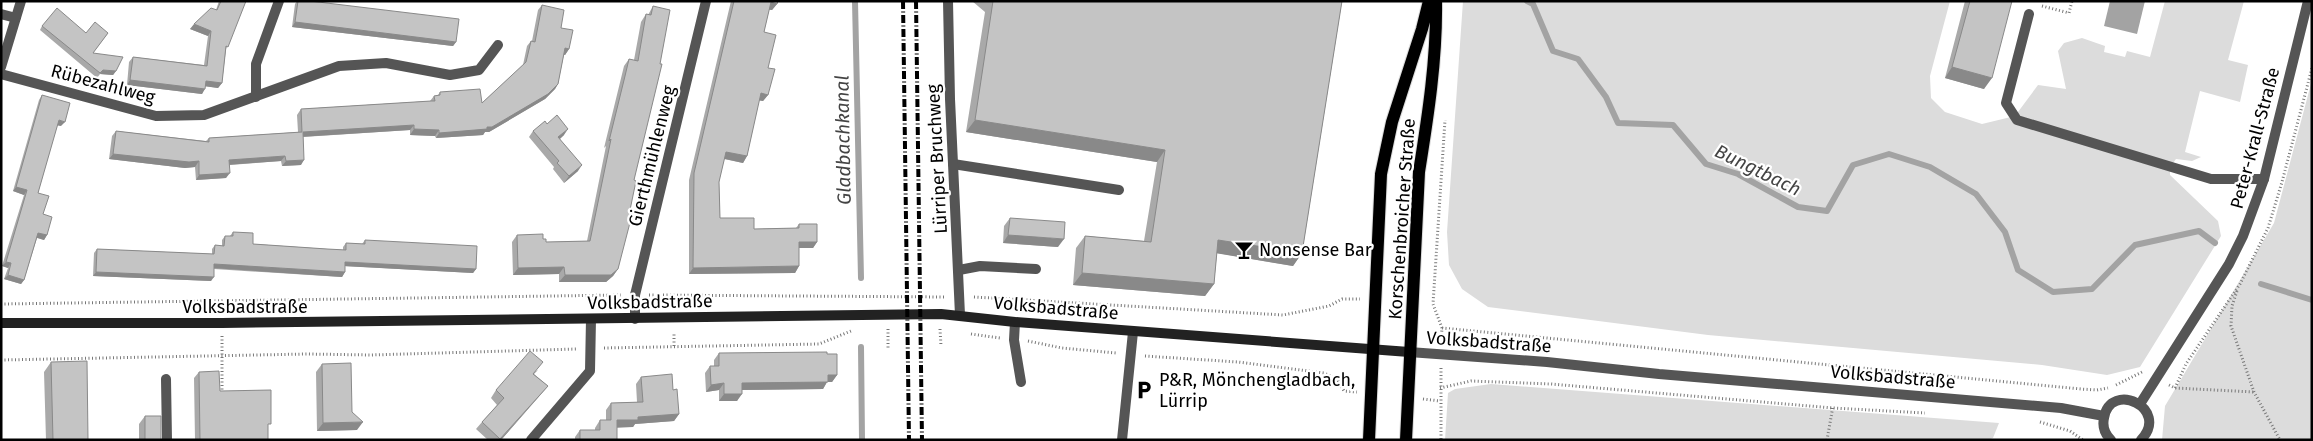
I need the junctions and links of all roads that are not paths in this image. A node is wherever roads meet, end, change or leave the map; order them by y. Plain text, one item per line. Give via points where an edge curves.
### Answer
1 (21, 1) edge
2 (278, 1) edge
3 (706, 1) edge
4 (948, 1) edge
5 (1429, 1) edge
6 (1436, 1) edge
7 (2308, 1) edge
8 (1, 14) edge
9 (2029, 14) road end
10 (16, 18) junction
11 (498, 45) dead end
12 (1, 67) edge
13 (1, 74) edge
14 (256, 97) junction
15 (953, 164) junction
16 (2264, 179) junction
17 (1119, 190) dead end
18 (1036, 269) dead end
19 (959, 270) junction
20 (960, 315) junction
21 (592, 319) junction
22 (635, 319) junction
23 (1016, 322) junction
24 (1, 323) edge
25 (1133, 332) junction
26 (1372, 348) junction
27 (1410, 352) junction
28 (166, 379) dead end
29 (1021, 382) dead end
30 (2140, 404) junction
31 (2104, 416) junction
32 (167, 440) edge
33 (531, 440) edge
34 (1122, 440) edge
35 (1369, 440) edge
36 (1406, 440) edge
37 (2111, 440) edge
38 (2141, 440) edge

1 - 10 street
2 - 14 street via 256,64
3 - 22 street, Gierthmühlenweg via 635,295
4 - 15 street, Lürriper Bruchweg
5 - 26 main road, Korschenbroicher Straße via 1392,122 1381,174
6 - 27 main road, Korschenbroicher Straße via 1426,134 1419,172
7 - 16 street, Peter-Krall-Straße
8 - 10 street
9 - 16 street via 2006,103 2017,120 2211,178
10 - 12 street
11 - 14 street, Rübezahlweg via 479,70 450,75 386,63 339,66
13 - 14 street, Rübezahlweg via 156,116 204,115
15 - 17 street
15 - 19 street, Lürriper Bruchweg
16 - 30 street, Peter-Krall-Straße via 2230,264
18 - 19 street via 980,266
19 - 20 street, Lürriper Bruchweg
20 - 22 main road, Volksbadstraße
20 - 23 main road, Volksbadstraße
21 - 22 main road, Volksbadstraße
21 - 24 main road, Volksbadstraße
21 - 33 street via 590,371
23 - 25 main road, Volksbadstraße
23 - 29 street via 1014,340
25 - 26 main road, Volksbadstraße
25 - 34 street
26 - 27 main road, Volksbadstraße
26 - 35 main road, Korschenbroicher Straße
27 - 31 street, Volksbadstraße via 2061,408
27 - 36 main road, Korschenbroicher Straße
28 - 32 street
30 - 31 street via 2130,400 2119,401
30 - 38 street via 2149,419 2147,432
31 - 37 street via 2105,432

